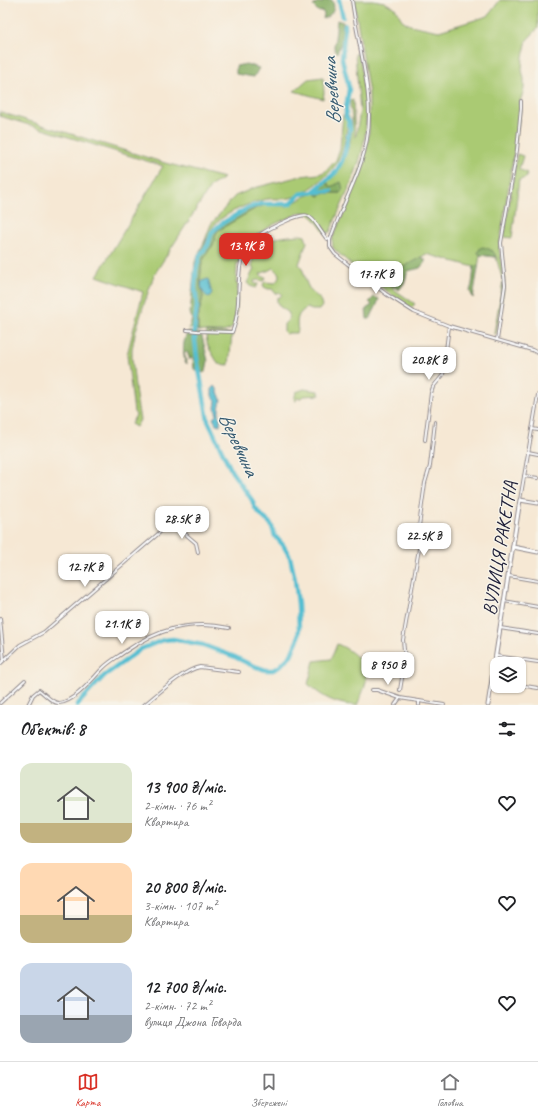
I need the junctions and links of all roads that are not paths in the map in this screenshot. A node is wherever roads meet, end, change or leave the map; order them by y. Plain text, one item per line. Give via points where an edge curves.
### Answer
1 (352, 0) edge
2 (521, 101) dead end
3 (330, 240) junction
4 (449, 326) junction
5 (187, 330) dead end
6 (497, 340) junction
7 (538, 353) edge
8 (538, 395) edge
9 (537, 406) edge
10 (435, 422) dead end
11 (532, 429) junction
12 (538, 430) edge
13 (425, 440) dead end
14 (528, 452) junction
15 (538, 454) edge
16 (524, 476) junction
17 (538, 478) edge
18 (520, 500) junction
19 (538, 503) edge
20 (513, 547) junction
21 (198, 552) dead end
22 (538, 552) edge
23 (508, 575) junction
24 (538, 580) edge
25 (504, 601) junction
26 (538, 607) edge
27 (0, 619) edge
28 (229, 628) dead end
29 (500, 628) junction
30 (538, 634) edge
31 (496, 656) joint
32 (4, 661) junction
33 (538, 662) edge
34 (0, 664) edge
35 (239, 672) dead end
36 (25, 680) dead end
37 (526, 686) edge
38 (538, 688) edge
39 (372, 690) dead end
40 (400, 690) dead end
41 (490, 692) edge
42 (400, 698) junction
43 (419, 701) junction
44 (0, 703) edge
45 (28, 705) edge
46 (144, 705) edge
47 (395, 705) edge
48 (419, 705) edge
49 (441, 705) edge
50 (444, 705) edge
51 (488, 705) edge

1 - 3 street via 369,118 363,156
2 - 6 street via 517,150 501,243 505,285
3 - 4 street via 330,247 335,254 386,294 414,312
3 - 5 street via 312,218 304,214 262,232 241,256 237,320 232,332
4 - 6 street
4 - 13 street via 443,375 431,393
6 - 7 street
8 - 9 street, ВУЛИЦЯ РАКЕТНА
9 - 11 street, ВУЛИЦЯ РАКЕТНА
10 - 40 street via 418,533 420,543 403,640 405,660
11 - 12 street
11 - 14 street, ВУЛИЦЯ РАКЕТНА
14 - 15 street
14 - 16 street, ВУЛИЦЯ РАКЕТНА
16 - 17 street
16 - 18 street, ВУЛИЦЯ РАКЕТНА
18 - 19 street
18 - 20 street, ВУЛИЦЯ РАКЕТНА
20 - 22 street
20 - 23 street, ВУЛИЦЯ РАКЕТНА
21 - 32 street via 196,543 169,523 44,632 20,645
23 - 24 street
23 - 25 street, ВУЛИЦЯ РАКЕТНА
25 - 26 street
25 - 29 street, ВУЛИЦЯ РАКЕТНА
27 - 32 street
28 - 45 street via 210,624 188,625 159,633 131,647 109,663 84,688 62,703 54,702 39,690 31,697
29 - 30 street
29 - 31 street, ВУЛИЦЯ РАКЕТНА
31 - 33 street
32 - 34 street
35 - 46 street via 196,668
36 - 44 street
37 - 38 street
39 - 42 street
41 - 51 street, ВУЛИЦЯ РАКЕТНА
42 - 43 street
42 - 47 street
43 - 48 street
43 - 49 street
49 - 50 street

